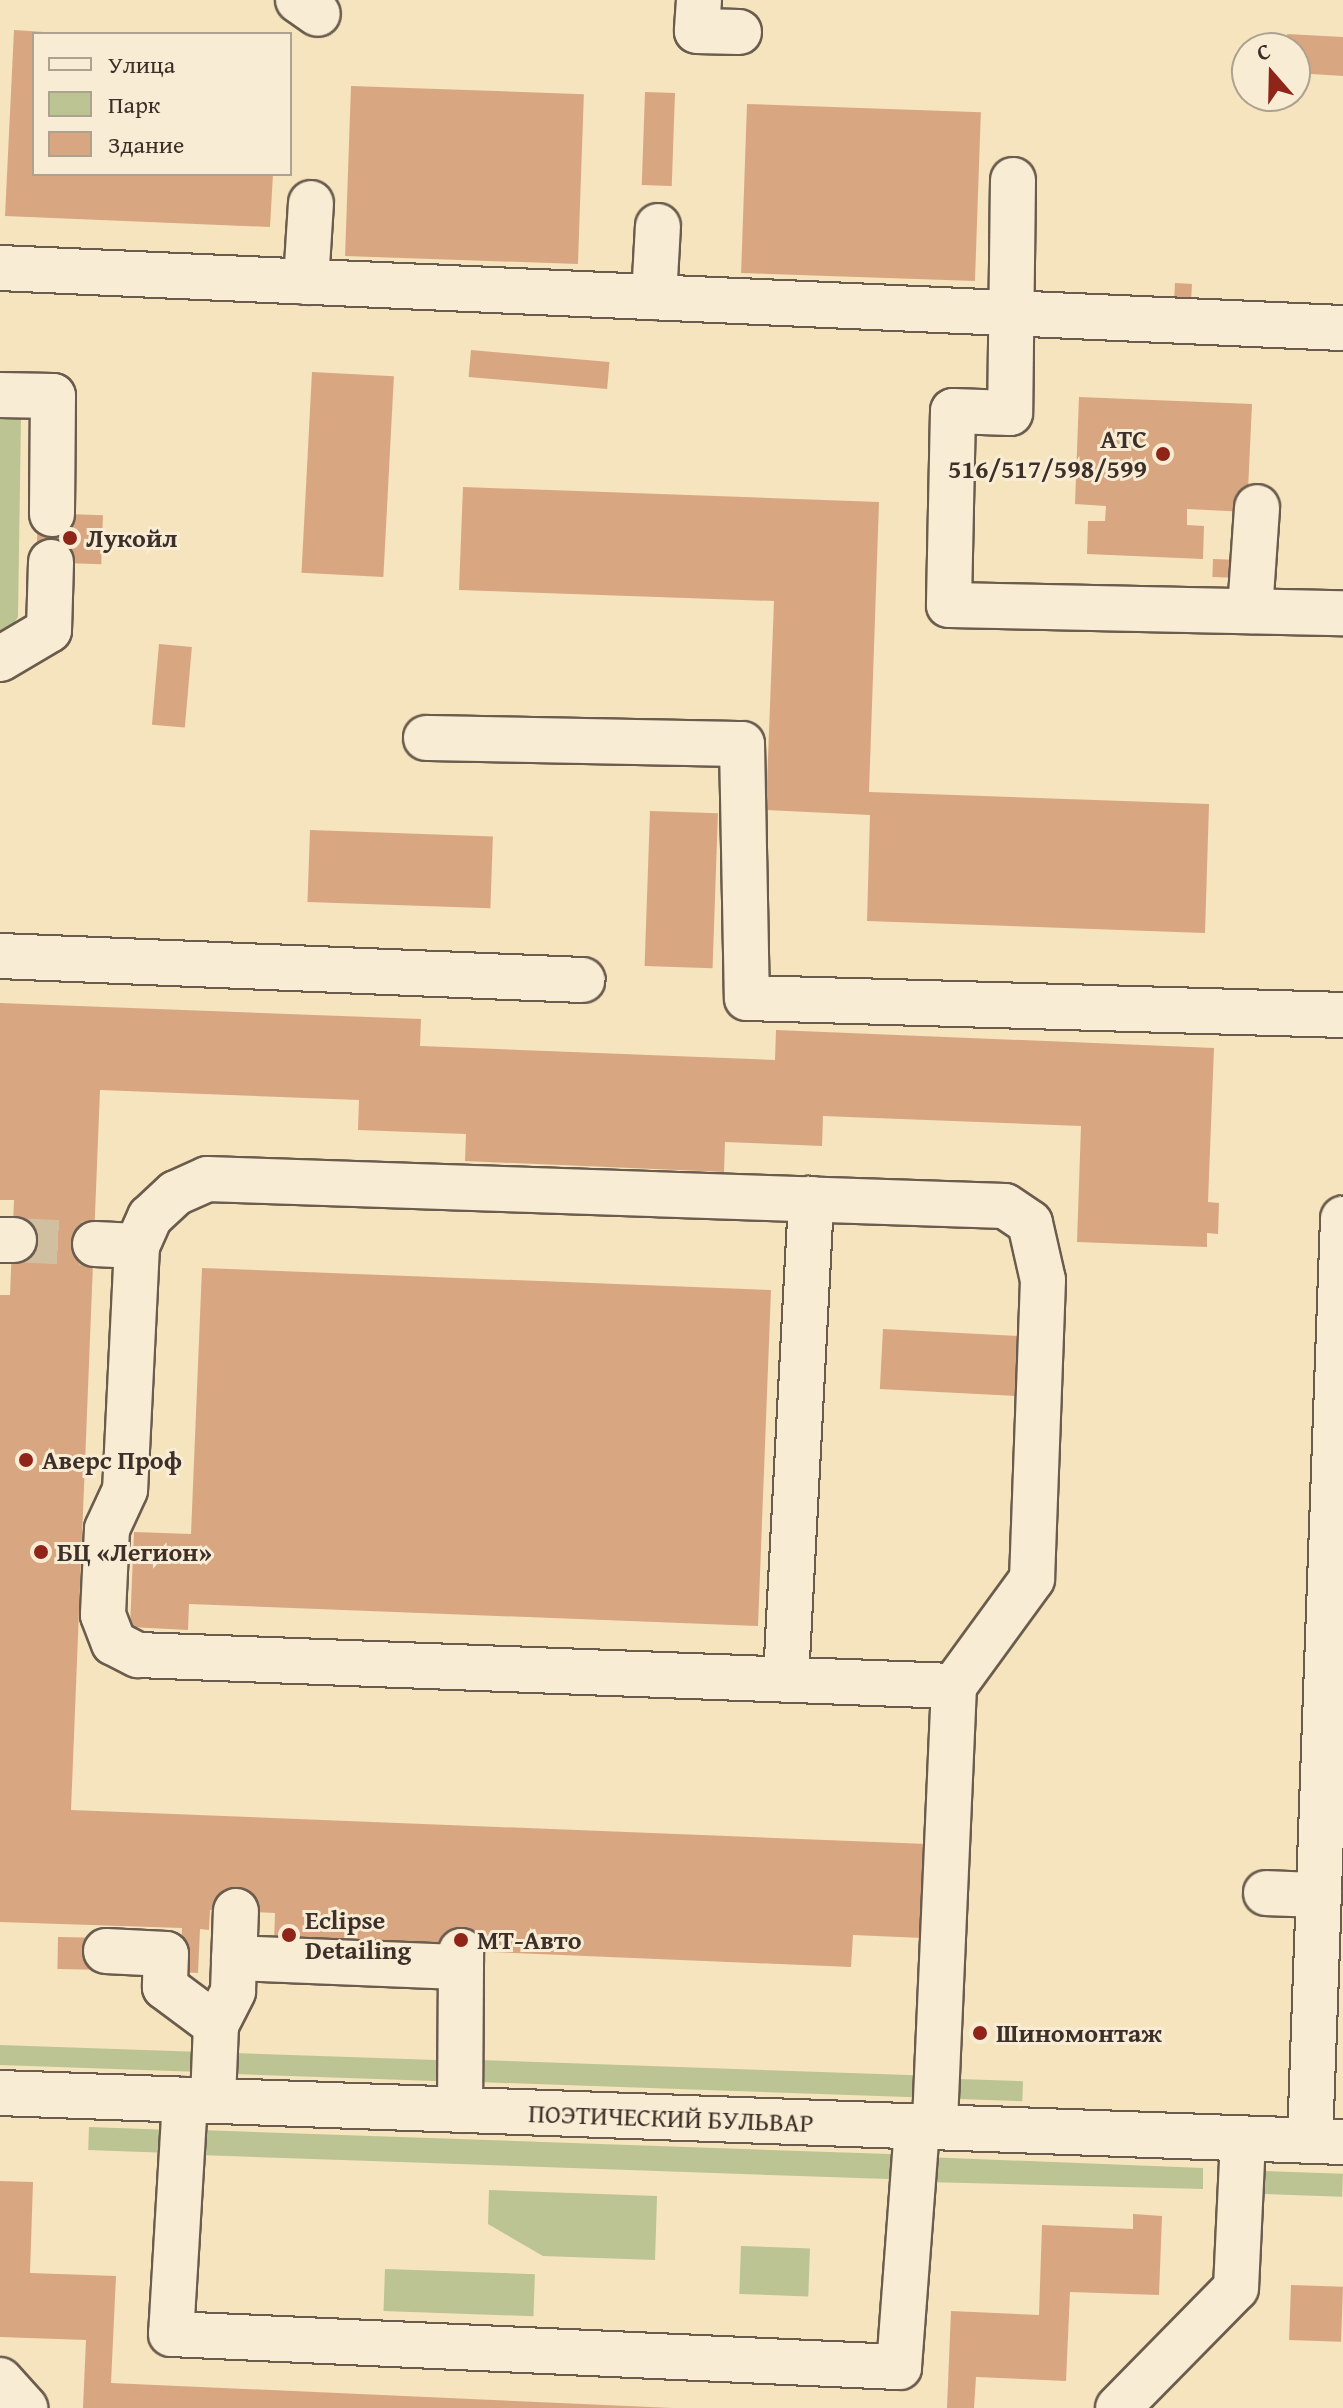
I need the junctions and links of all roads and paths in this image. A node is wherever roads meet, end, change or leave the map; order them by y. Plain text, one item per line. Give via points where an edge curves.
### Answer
1 (699, 0) edge
2 (739, 32) dead end
3 (1013, 180) dead end
4 (311, 203) dead end
5 (658, 226) dead end
6 (0, 268) edge
7 (306, 282) junction
8 (654, 297) junction
9 (1012, 313) junction
10 (1343, 328) edge
11 (0, 395) edge
12 (1257, 507) dead end
13 (52, 514) dead end
14 (51, 562) dead end
15 (1250, 611) junction
16 (1343, 613) edge
17 (0, 659) edge
18 (426, 738) dead end
19 (0, 956) edge
20 (583, 980) dead end
21 (1343, 1015) edge
22 (811, 1199) junction
23 (1343, 1219) edge
24 (786, 1678) junction
25 (954, 1686) junction
26 (1266, 1893) dead end
27 (1319, 1895) junction
28 (236, 1911) dead end
29 (106, 1951) dead end
30 (234, 1958) junction
31 (216, 2025) junction
32 (0, 2093) edge
33 (199, 2100) junction
34 (460, 2110) junction
35 (926, 2127) junction
36 (1243, 2139) junction
37 (1326, 2142) edge
38 (0, 2380) edge
39 (25, 2408) edge
40 (1118, 2408) edge

1 - 2 street via 697,31
3 - 9 street
4 - 7 street
5 - 8 street
6 - 7 street
7 - 8 street
8 - 9 street
9 - 10 street via 1206,311
9 - 15 street via 1010,413 953,411 949,605
11 - 13 street via 53,396
12 - 15 street
14 - 17 street via 49,630
15 - 16 street
18 - 21 street via 742,744 747,998
19 - 20 street
22 - 24 street
22 - 24 street via 207,1179 176,1193 116,1245 125,1490 107,1529 103,1615 114,1643 138,1655
22 - 25 street via 1005,1206 1030,1223 1042,1249 1032,1579
23 - 27 street
24 - 25 street
25 - 35 street
26 - 27 street
27 - 37 street
28 - 30 street
29 - 31 street via 166,1954 165,1987
30 - 31 street via 233,1991
30 - 34 street via 289,1952 461,1959
31 - 33 street
32 - 33 street, ПОЭТИЧЕСКИЙ БУЛЬВАР
33 - 34 street, ПОЭТИЧЕСКИЙ БУЛЬВАР
33 - 35 street via 171,2334 899,2367
34 - 35 street, ПОЭТИЧЕСКИЙ БУЛЬВАР
35 - 36 street, ПОЭТИЧЕСКИЙ БУЛЬВАР
36 - 37 street, ПОЭТИЧЕСКИЙ БУЛЬВАР
36 - 40 street via 1236,2288
38 - 39 street

